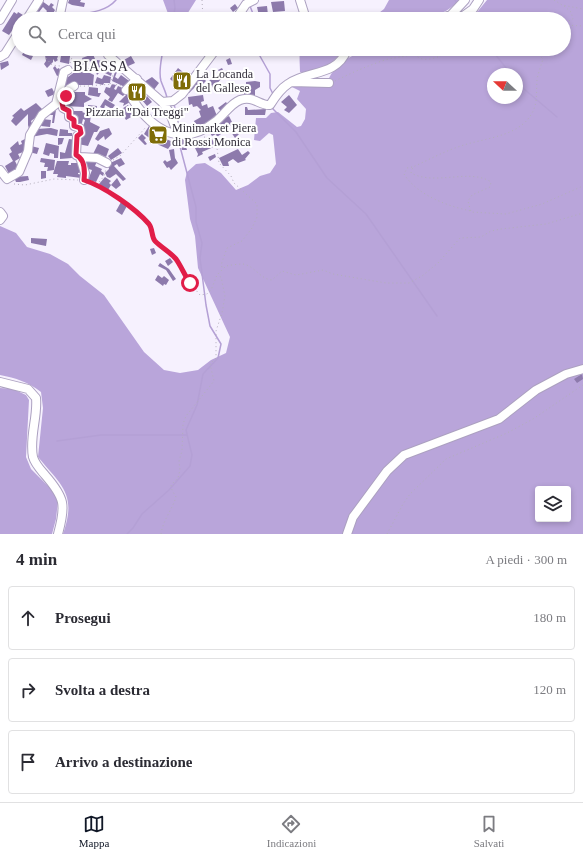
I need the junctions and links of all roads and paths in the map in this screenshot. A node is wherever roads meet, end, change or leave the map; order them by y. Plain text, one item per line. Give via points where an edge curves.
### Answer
1 (12, 0) edge
2 (39, 0) edge
3 (63, 0) edge
4 (202, 0) edge
5 (254, 0) edge
6 (300, 0) edge
7 (465, 0) edge
8 (479, 0) edge
9 (554, 0) edge
10 (562, 4) junction
11 (583, 9) edge
12 (31, 12) edge
13 (60, 12) edge
14 (203, 12) edge
15 (241, 12) edge
16 (304, 12) edge
17 (458, 12) edge
18 (467, 12) edge
19 (571, 12) edge
20 (0, 20) edge
21 (571, 25) edge
22 (583, 26) edge
23 (12, 43) edge
24 (44, 56) edge
25 (73, 56) edge
26 (109, 56) edge
27 (210, 56) edge
28 (342, 56) edge
29 (408, 56) edge
30 (416, 56) edge
31 (439, 56) edge
32 (540, 56) edge
33 (0, 57) edge
34 (122, 68) junction
35 (68, 70) junction
36 (137, 79) junction
37 (291, 82) junction
38 (329, 83) joint
39 (110, 84) junction
40 (74, 86) joint
41 (126, 90) joint
42 (133, 100) dead end
43 (162, 102) junction
44 (151, 122) junction
45 (200, 132) junction
46 (178, 135) junction
47 (80, 157) junction
48 (107, 163) junction
49 (413, 166) junction
50 (0, 170) edge
51 (7, 179) junction
52 (84, 180) junction
53 (96, 185) junction
54 (583, 186) edge
55 (0, 212) edge
56 (471, 212) junction
57 (583, 213) edge
58 (0, 220) edge
59 (223, 269) junction
60 (217, 275) junction
61 (583, 368) edge
62 (0, 382) edge
63 (583, 385) edge
64 (58, 534) edge
65 (162, 534) edge
66 (347, 534) edge
67 (387, 534) edge

1 - 20 street
2 - 12 street
3 - 13 street
4 - 14 path
5 - 15 street via 246,4
6 - 16 street
7 - 17 street
8 - 18 street via 473,9
9 - 10 path
10 - 11 path
10 - 19 path
21 - 22 path
23 - 33 street
24 - 35 path via 52,65 59,65
25 - 35 path
26 - 34 street
27 - 43 street via 176,99
28 - 37 street via 330,70
29 - 38 path via 362,68
30 - 31 path
32 - 49 path via 543,59 537,81 535,106 529,118 520,127 464,145
34 - 36 street
34 - 39 path via 115,69
35 - 51 street via 62,77 56,104 42,115 30,135 28,151 19,172
36 - 41 street
36 - 43 street
37 - 38 street
37 - 45 street via 281,89 270,105 255,100 240,100
39 - 40 path
39 - 41 path via 116,84
40 - 47 street via 69,89 62,102 63,108 69,111 69,117 74,120 74,126 80,128 76,155
42 - 44 street
43 - 46 street via 170,113
44 - 46 street via 163,131
44 - 48 path via 120,156
45 - 46 street
45 - 59 path via 204,137 213,139 219,163 234,183 257,204 255,223 242,241 227,248 221,265
47 - 48 street via 97,158
47 - 52 street
48 - 53 path via 104,176
49 - 56 path via 404,171 413,186 446,205
49 - 56 path via 411,173 423,177 480,178 491,182 488,189 472,194 468,200
50 - 51 street
51 - 52 path via 20,185 54,179
52 - 53 path
53 - 60 path via 130,205 150,226 152,236 176,260 200,295 211,290
54 - 56 path via 542,204 506,214
55 - 58 street via 3,216
57 - 59 path via 546,224 501,229 481,237 460,238 438,263 409,283 386,283 323,270 296,275 282,271 272,280 265,279 244,264 226,266
59 - 60 path
60 - 65 path via 221,277 225,296 216,331 216,358 210,364 214,381 191,408 183,424 180,470 178,478 171,485 176,497 162,528
61 - 66 street via 536,390 499,419 404,455 388,471 353,517
62 - 64 street via 28,389 36,398 32,454 37,465 62,498
63 - 67 path via 534,419 446,459 410,494

